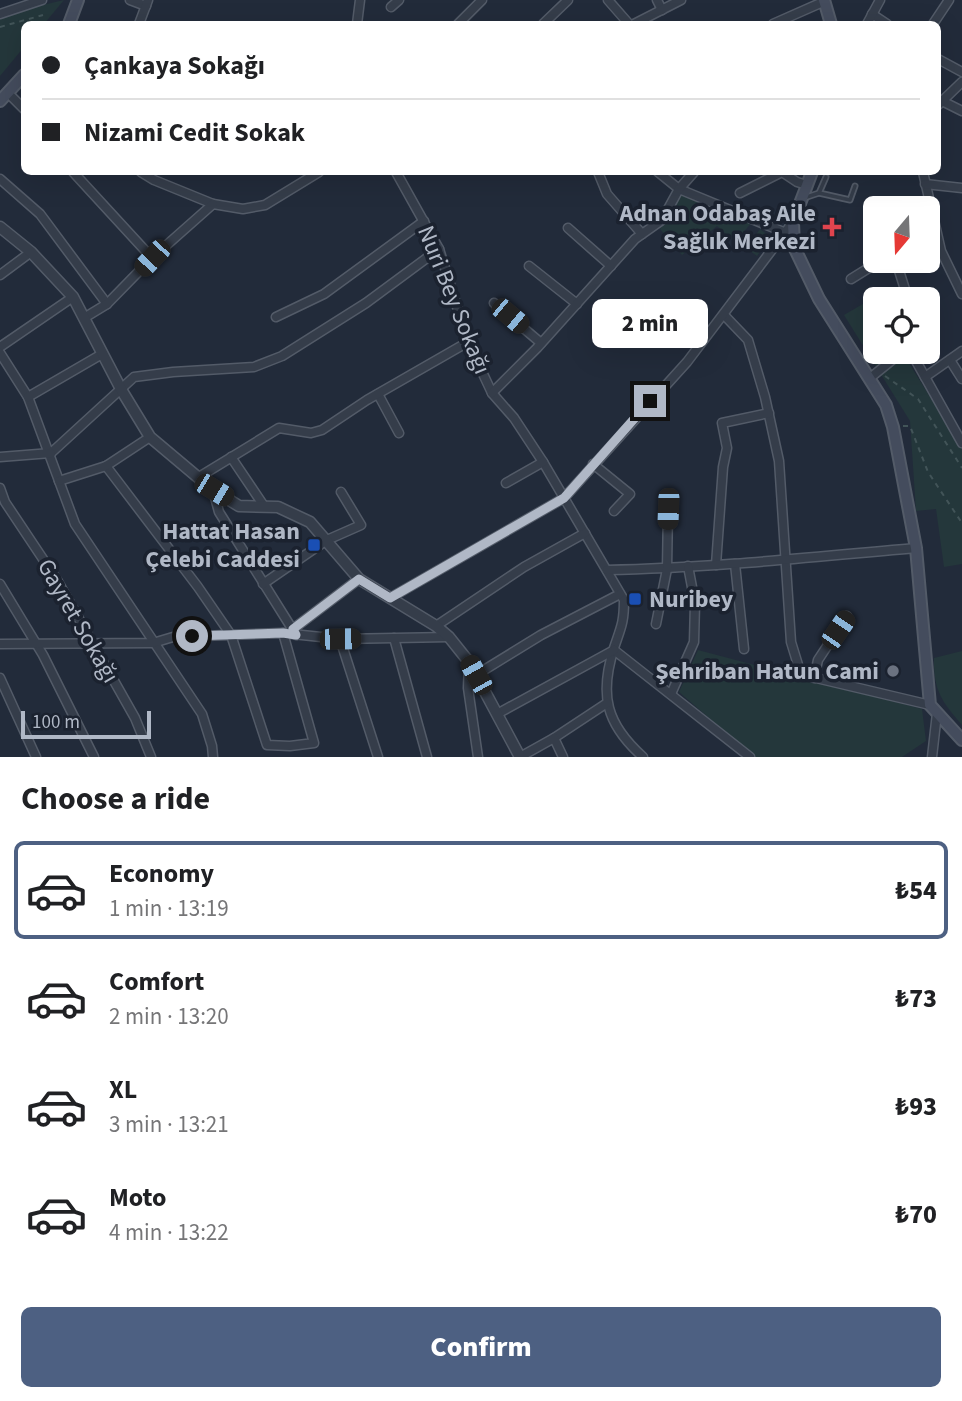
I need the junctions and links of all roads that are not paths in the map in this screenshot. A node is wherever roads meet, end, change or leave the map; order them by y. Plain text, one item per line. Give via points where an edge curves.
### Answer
1 (78, 0) edge
2 (130, 0) edge
3 (360, 0) edge
4 (399, 0) edge
5 (482, 0) edge
6 (568, 0) edge
7 (607, 0) edge
8 (657, 0) edge
9 (681, 0) edge
10 (880, 0) edge
11 (949, 0) edge
12 (38, 1) edge
13 (825, 1) edge
14 (147, 3) edge
15 (391, 7) dead end
16 (662, 10) junction
17 (0, 13) edge
18 (872, 14) junction
19 (70, 21) edge
20 (140, 21) edge
21 (358, 21) edge
22 (461, 21) edge
23 (546, 21) edge
24 (628, 21) edge
25 (638, 21) edge
26 (780, 21) edge
27 (830, 21) edge
28 (868, 21) edge
29 (882, 21) edge
30 (935, 21) edge
31 (941, 61) edge
32 (962, 72) edge
33 (21, 78) edge
34 (962, 82) edge
35 (4, 97) edge
36 (941, 101) edge
37 (941, 102) edge
38 (21, 107) edge
39 (962, 111) edge
40 (76, 175) edge
41 (315, 175) edge
42 (398, 175) edge
43 (599, 175) edge
44 (662, 175) edge
45 (691, 175) edge
46 (776, 175) edge
47 (786, 175) edge
48 (811, 175) edge
49 (924, 175) edge
50 (155, 176) edge
51 (826, 177) dead end
52 (0, 179) edge
53 (925, 184) junction
54 (807, 185) junction
55 (855, 186) dead end
56 (962, 188) edge
57 (679, 189) junction
58 (740, 193) dead end
59 (819, 193) junction
60 (928, 196) edge
61 (802, 199) junction
62 (214, 204) junction
63 (424, 221) junction
64 (793, 222) junction
65 (0, 227) edge
66 (568, 228) dead end
67 (786, 233) junction
68 (642, 234) junction
69 (940, 247) edge
70 (439, 249) junction
71 (31, 252) junction
72 (152, 258) junction
73 (529, 266) dead end
74 (611, 266) junction
75 (863, 272) edge
76 (0, 275) edge
77 (851, 279) dead end
78 (961, 287) edge
79 (72, 297) junction
80 (494, 303) dead end
81 (107, 304) junction
82 (577, 304) junction
83 (724, 315) junction
84 (276, 317) dead end
85 (84, 318) junction
86 (468, 342) junction
87 (541, 343) junction
88 (0, 347) edge
89 (962, 351) edge
90 (0, 353) edge
91 (102, 354) junction
92 (950, 359) junction
93 (887, 364) edge
94 (918, 364) edge
95 (875, 374) junction
96 (925, 377) junction
97 (962, 379) edge
98 (122, 391) junction
99 (492, 393) junction
100 (378, 394) junction
101 (29, 397) junction
102 (769, 413) junction
103 (399, 433) dead end
104 (150, 437) junction
105 (962, 443) edge
106 (51, 453) junction
107 (0, 457) edge
108 (231, 457) junction
109 (543, 462) junction
110 (593, 464) junction
111 (106, 466) junction
112 (199, 477) junction
113 (59, 481) junction
114 (506, 483) dead end
115 (0, 488) edge
116 (214, 490) junction
117 (341, 492) dead end
118 (564, 498) junction
119 (672, 502) dead end
120 (264, 506) junction
121 (614, 511) dead end
122 (585, 533) junction
123 (327, 540) junction
124 (916, 548) junction
125 (786, 559) junction
126 (735, 564) junction
127 (716, 565) junction
128 (688, 566) junction
129 (667, 569) junction
130 (607, 570) junction
131 (359, 579) junction
132 (0, 584) edge
133 (263, 584) junction
134 (620, 594) junction
135 (390, 598) junction
136 (847, 616) dead end
137 (656, 624) dead end
138 (436, 626) junction
139 (294, 632) junction
140 (283, 633) junction
141 (231, 635) junction
142 (449, 636) junction
143 (394, 638) junction
144 (340, 639) junction
145 (90, 642) junction
146 (153, 643) junction
147 (0, 644) edge
148 (36, 644) junction
149 (744, 649) dead end
150 (614, 650) junction
151 (469, 662) junction
152 (476, 675) junction
153 (0, 678) edge
154 (814, 678) junction
155 (671, 694) junction
156 (607, 703) junction
157 (933, 709) junction
158 (498, 714) junction
159 (554, 737) junction
160 (962, 740) edge
161 (290, 746) junction
162 (36, 757) edge
163 (94, 757) edge
164 (151, 757) edge
165 (213, 757) edge
166 (292, 757) edge
167 (378, 757) edge
168 (427, 757) edge
169 (478, 757) edge
170 (520, 757) edge
171 (563, 757) edge
172 (643, 757) edge
173 (750, 757) edge
174 (932, 757) edge

1 - 19 main road
2 - 14 street
3 - 21 street
4 - 15 street
5 - 22 street
6 - 23 street
7 - 24 street
8 - 16 street
9 - 16 street
10 - 18 street
11 - 30 street
12 - 17 street
13 - 26 street
13 - 27 main road
14 - 20 street
16 - 25 street
18 - 28 street
18 - 29 street
31 - 32 street
33 - 35 main road
34 - 36 street
35 - 38 street
37 - 39 street
40 - 72 street
41 - 62 street via 265,205 243,209
42 - 63 street, Nuri Bey Sokağı
43 - 68 street via 607,194
44 - 57 street
45 - 57 street
46 - 58 street
47 - 54 street
48 - 54 main road
49 - 53 street
50 - 62 street
51 - 59 lane
52 - 81 street via 40,214
53 - 56 street
53 - 60 street
54 - 61 main road
55 - 59 lane via 850,200
57 - 67 street
57 - 68 street via 662,220
59 - 61 lane
61 - 64 main road
62 - 72 street
63 - 70 street, Nuri Bey Sokağı
63 - 84 street via 324,294
64 - 67 street
64 - 95 main road via 794,247 818,299
65 - 71 street
66 - 74 street
67 - 83 street
68 - 74 street
69 - 78 street
70 - 86 street, Nuri Bey Sokağı
70 - 98 street via 366,303 282,356 254,368 134,377
71 - 76 street
71 - 79 street
72 - 81 street
73 - 82 street
74 - 82 street
75 - 77 street
79 - 85 street
79 - 88 street
80 - 87 street
81 - 85 street
82 - 87 street
83 - 102 street via 748,340
83 - 110 street
85 - 91 street
86 - 99 street, Nuri Bey Sokağı
86 - 100 street
87 - 99 street
89 - 92 street
90 - 101 street
91 - 98 street
91 - 101 street
92 - 96 street
92 - 97 street
93 - 95 street
94 - 96 street
95 - 124 main road via 893,427
96 - 105 street
98 - 104 street
98 - 106 street
99 - 109 street, Nuri Bey Sokağı
100 - 103 street
100 - 108 street via 322,430 311,433 279,428
101 - 106 street
102 - 125 street via 779,461
102 - 127 street via 722,423 727,448
104 - 111 street
104 - 112 street
106 - 107 street
106 - 113 street
108 - 112 street
108 - 120 street
109 - 114 street
109 - 118 street, Nuri Bey Sokağı
110 - 118 street
110 - 121 street via 630,495
111 - 113 street
111 - 141 street
112 - 116 street
113 - 146 street via 75,524
115 - 145 street, Gayret Sokağı
116 - 120 street via 239,506
116 - 133 street via 219,512
117 - 123 street via 361,525
118 - 122 street, Nuri Bey Sokağı
118 - 135 street
119 - 129 street
120 - 123 street via 278,507 310,522
122 - 130 street, Nuri Bey Sokağı
122 - 138 street
123 - 131 street
123 - 133 street
124 - 125 street
124 - 157 main road
125 - 126 street
125 - 154 street via 791,642 799,668
126 - 127 street
126 - 149 street
127 - 128 street
128 - 129 street
128 - 155 street via 695,603 694,642
129 - 130 street
129 - 137 street
130 - 134 street, Nuri Bey Sokağı
131 - 135 street
131 - 139 street
132 - 148 street
133 - 139 street
134 - 150 street, Nuri Bey Sokağı via 624,622
134 - 152 street
135 - 138 street
136 - 154 street via 818,660
138 - 142 street
139 - 140 street
139 - 144 street
140 - 141 street
140 - 161 street via 314,743
141 - 146 street via 173,637
141 - 161 street via 267,745
142 - 143 street
142 - 151 street
143 - 144 street
143 - 168 street
144 - 167 street
145 - 146 street
145 - 148 street
145 - 164 street, Gayret Sokağı via 135,718
146 - 165 street via 202,714
147 - 148 street
148 - 163 street
150 - 155 street
150 - 156 street, Nuri Bey Sokağı via 606,678
150 - 158 street
151 - 152 street
151 - 169 street
152 - 158 street
153 - 162 street
154 - 157 street
155 - 173 street
156 - 159 street
156 - 172 street, Nuri Bey Sokağı via 626,742
157 - 160 main road
157 - 174 street
158 - 170 street
159 - 170 street
159 - 171 street
161 - 166 street

